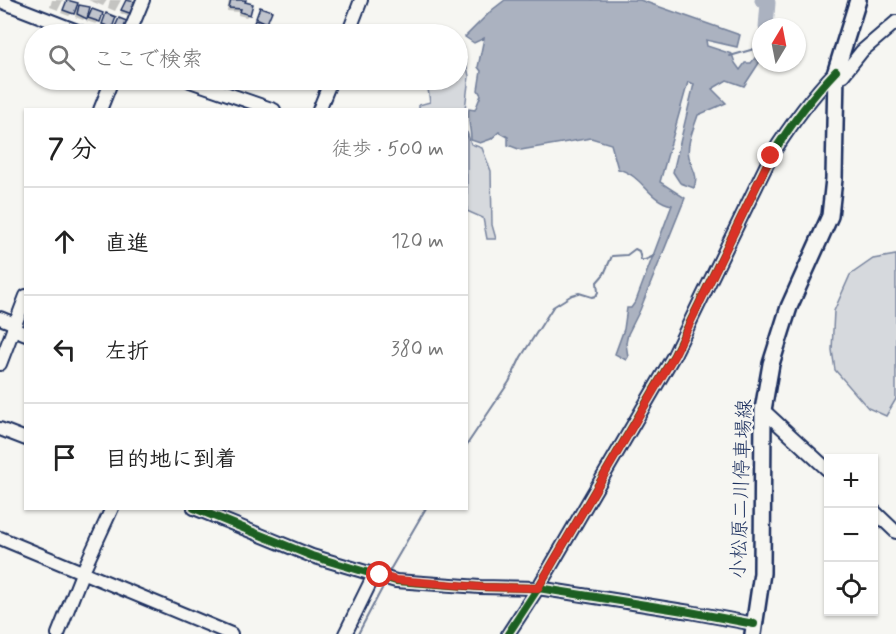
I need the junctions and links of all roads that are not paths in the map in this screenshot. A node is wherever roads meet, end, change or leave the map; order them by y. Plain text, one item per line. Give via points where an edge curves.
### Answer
1 (143, 0) edge
2 (361, 0) edge
3 (858, 0) edge
4 (0, 1) edge
5 (59, 24) edge
6 (133, 24) edge
7 (352, 24) edge
8 (893, 29) edge
9 (836, 75) junction
10 (108, 90) edge
11 (216, 90) edge
12 (327, 90) edge
13 (101, 108) edge
14 (268, 108) edge
15 (320, 108) edge
16 (24, 301) edge
17 (0, 318) edge
18 (14, 327) junction
19 (24, 333) edge
20 (0, 364) edge
21 (763, 410) junction
22 (0, 429) edge
23 (24, 438) edge
24 (824, 466) edge
25 (111, 510) edge
26 (199, 510) edge
27 (878, 516) edge
28 (896, 532) edge
29 (0, 538) edge
30 (83, 571) junction
31 (382, 576) junction
32 (538, 588) junction
33 (754, 631) edge
34 (58, 634) edge
35 (231, 634) edge
36 (345, 634) edge
37 (508, 634) edge

1 - 6 street
2 - 7 street
3 - 9 main road, 小松原二川停車場線
4 - 5 street
8 - 9 street via 862,51 843,75
9 - 21 main road, 小松原二川停車場線 via 830,216 789,307 771,364
9 - 32 street via 820,88 771,156 674,356
10 - 13 street
11 - 14 street
12 - 15 street
16 - 18 street
17 - 18 street
18 - 19 street
18 - 20 street
21 - 24 street
21 - 33 main road, 小松原二川停車場線 via 762,573
22 - 23 street
25 - 30 street
26 - 31 street via 312,556
27 - 28 street
29 - 30 street
30 - 34 street
30 - 35 street
31 - 32 street via 480,587
31 - 36 street
32 - 33 street via 690,612
32 - 37 street

